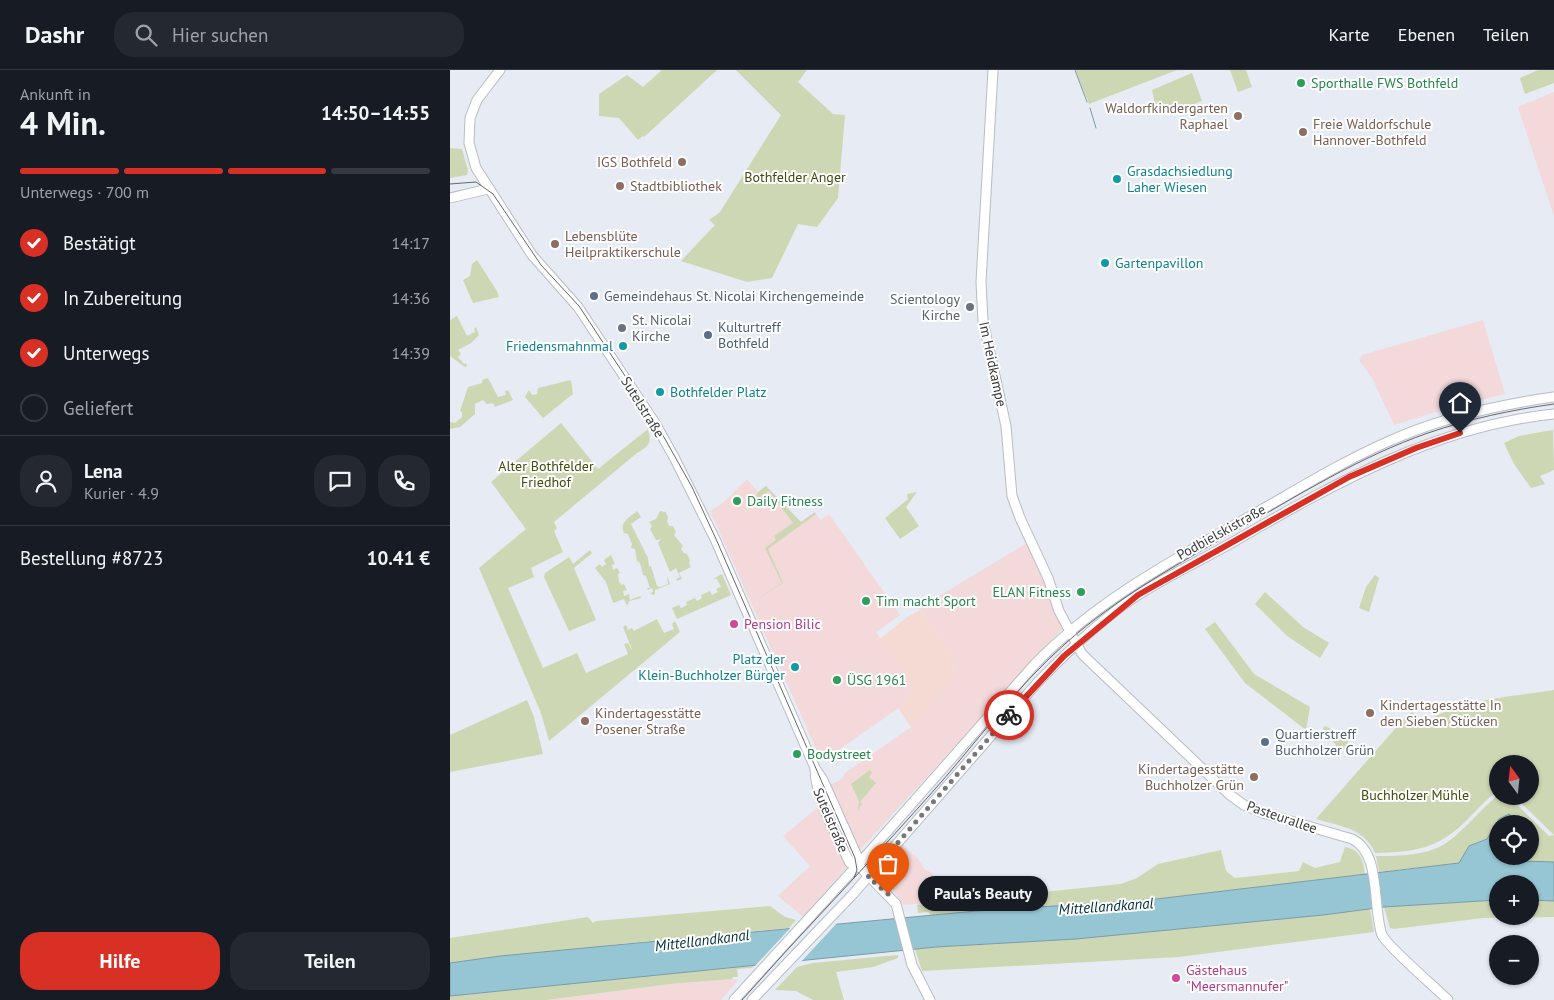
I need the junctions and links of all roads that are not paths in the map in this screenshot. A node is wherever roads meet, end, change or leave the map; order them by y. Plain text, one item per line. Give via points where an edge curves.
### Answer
1 (500, 70) edge
2 (993, 70) edge
3 (488, 189) junction
4 (450, 198) edge
5 (1554, 397) edge
6 (1554, 414) edge
7 (1070, 630) junction
8 (1076, 645) junction
9 (858, 865) junction
10 (868, 877) junction
11 (734, 1000) edge
12 (752, 1000) edge
13 (930, 1000) edge
14 (1448, 1000) edge

1 - 3 main road, Sutelstraße via 478,100 468,133 476,168
2 - 7 main road, Im Heidkampe via 981,282 983,321 1006,426 1013,501
3 - 4 main road
3 - 9 main road, Sutelstraße via 540,266 578,307 672,453 715,539 814,768 815,783 841,844 850,863
5 - 7 main road, Podbielskistraße via 1474,412 1428,425 1377,446 1144,576
6 - 8 main road, Podbielskistraße via 1460,433 1349,477 1138,595
7 - 8 main road, Im Heidkampe
7 - 9 main road, Podbielskistraße via 1034,665
8 - 10 main road, Podbielskistraße via 1025,695
8 - 14 main road, Pasteurallee via 1236,800 1263,814 1352,839 1364,847 1370,862 1381,933
9 - 10 main road, Sutelstraße
9 - 11 main road, Podbielskistraße
10 - 12 main road, Podbielskistraße
10 - 13 main road, Sutelstraße via 893,898 909,955

